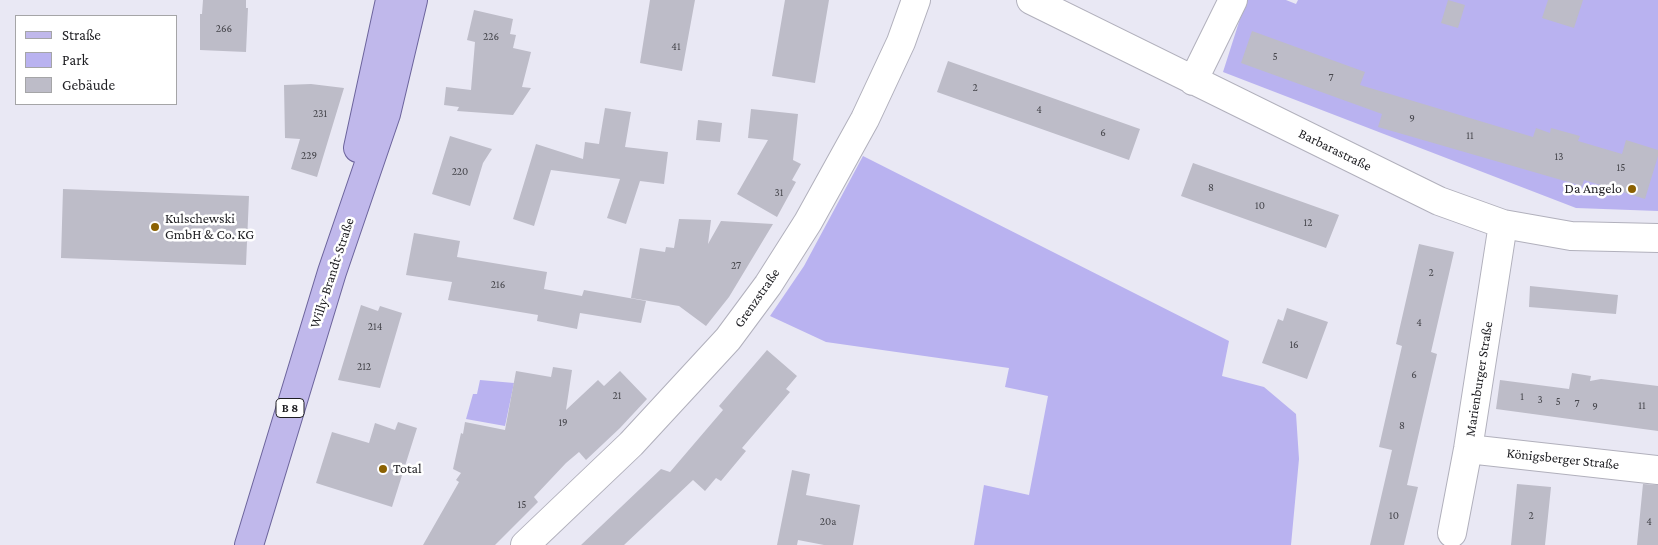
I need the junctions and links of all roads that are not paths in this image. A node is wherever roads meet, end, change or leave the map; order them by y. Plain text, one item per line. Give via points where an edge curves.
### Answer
1 (390, 0) edge
2 (413, 0) edge
3 (916, 0) edge
4 (1031, 0) edge
5 (1233, 0) edge
6 (1193, 81) junction
7 (1503, 224) junction
8 (1658, 238) edge
9 (332, 272) junction
10 (1468, 448) junction
11 (1658, 470) edge
12 (1452, 533) dead end
13 (249, 545) edge
14 (525, 545) edge

1 - 9 main road, B 8
2 - 9 main road, Willy-Brandt-Straße / B 8 via 386,114
3 - 14 street, Grenzstraße via 901,42 865,119 808,222 768,285 728,339 632,444
4 - 6 street, Barbarastraße
5 - 6 street
6 - 7 street, Barbarastraße via 1439,201
7 - 8 street, Barbarastraße via 1571,236
7 - 10 street, Marienburger Straße
9 - 13 main road, Willy-Brandt-Straße / B 8
10 - 11 street, Königsberger Straße
10 - 12 street, Marienburger Straße

